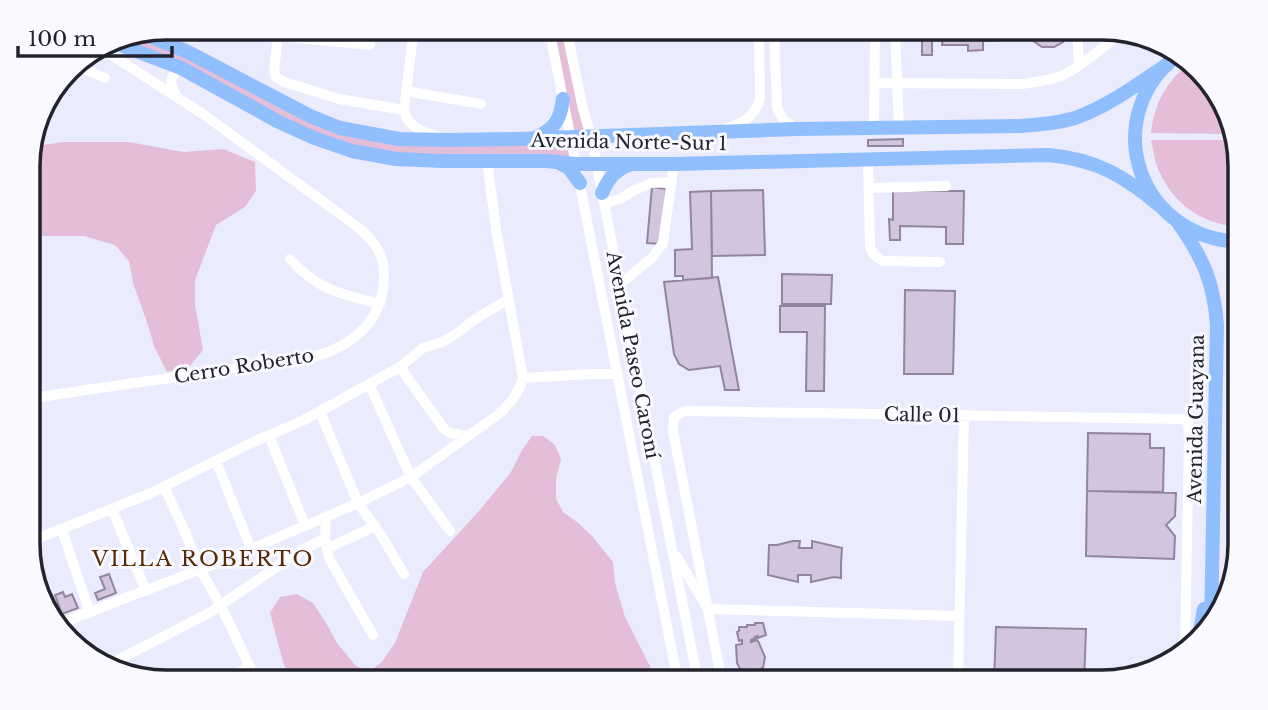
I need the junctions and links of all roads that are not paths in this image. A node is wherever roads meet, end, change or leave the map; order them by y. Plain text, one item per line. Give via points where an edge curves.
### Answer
1 (160, 40) edge
2 (277, 40) edge
3 (335, 40) edge
4 (412, 40) edge
5 (552, 40) edge
6 (569, 40) edge
7 (758, 40) edge
8 (775, 40) edge
9 (874, 40) edge
10 (895, 40) edge
11 (1078, 40) edge
12 (1108, 40) edge
13 (370, 45) dead end
14 (126, 47) edge
15 (109, 53) edge
16 (1170, 60) edge
17 (1171, 61) edge
18 (1079, 65) junction
19 (181, 68) junction
20 (85, 69) edge
21 (105, 78) dead end
22 (875, 83) junction
23 (897, 83) junction
24 (406, 91) junction
25 (176, 96) junction
26 (564, 99) junction
27 (481, 104) dead end
28 (404, 110) junction
29 (874, 128) junction
30 (899, 128) junction
31 (796, 130) junction
32 (715, 132) junction
33 (591, 136) junction
34 (571, 137) junction
35 (534, 138) junction
36 (447, 140) junction
37 (868, 160) junction
38 (487, 161) junction
39 (546, 161) junction
40 (576, 164) junction
41 (596, 164) junction
42 (634, 164) junction
43 (674, 164) junction
44 (580, 183) junction
45 (671, 183) junction
46 (946, 186) dead end
47 (868, 188) junction
48 (603, 198) junction
49 (1160, 206) junction
50 (1179, 224) junction
51 (1227, 241) edge
52 (290, 258) dead end
53 (940, 262) dead end
54 (619, 285) junction
55 (509, 299) junction
56 (380, 303) junction
57 (400, 367) junction
58 (618, 374) junction
59 (523, 378) junction
60 (369, 384) junction
61 (40, 396) edge
62 (320, 412) junction
63 (964, 415) junction
64 (269, 436) junction
65 (467, 436) junction
66 (216, 461) junction
67 (411, 477) junction
68 (164, 487) junction
69 (358, 503) junction
70 (112, 509) junction
71 (326, 517) junction
72 (304, 525) junction
73 (376, 526) junction
74 (62, 530) junction
75 (450, 531) dead end
76 (40, 538) edge
77 (326, 544) junction
78 (671, 545) junction
79 (251, 549) junction
80 (1212, 549) junction
81 (200, 569) junction
82 (404, 574) dead end
83 (146, 591) junction
84 (221, 606) junction
85 (1211, 606) edge
86 (708, 609) junction
87 (90, 613) junction
88 (959, 616) junction
89 (67, 621) edge
90 (1201, 621) edge
91 (373, 635) dead end
92 (1185, 639) edge
93 (118, 660) edge
94 (250, 667) junction
95 (676, 669) edge
96 (696, 669) edge
97 (720, 669) edge
98 (958, 669) edge
99 (243, 670) edge
100 (251, 670) edge

1 - 36 main road, Avenida Norte-Sur 1 via 340,128
2 - 28 street via 274,65 276,77 284,82 339,99
3 - 13 street
4 - 24 street
5 - 26 street, Avenida Paseo Caroní
6 - 33 street, Avenida Paseo Caroní
7 - 32 street via 757,110
8 - 31 street via 778,108
9 - 22 street
10 - 23 street
11 - 18 street
12 - 18 street
14 - 19 main road, Avenida Norte-Sur 1
15 - 25 street, Cerro Roberto
16 - 30 main road, Avenida Norte-Sur 1 via 1102,106 1065,120 1020,126
17 - 49 main road via 1144,96 1135,134 1141,173
18 - 23 street via 1060,76 1022,84
19 - 25 street via 170,80
19 - 38 main road, Avenida Norte-Sur 1 via 279,122 332,145 396,159
20 - 21 street
22 - 23 street
22 - 29 street
23 - 30 street
24 - 27 street
24 - 28 street
25 - 56 street, Cerro Roberto via 369,236 383,267
26 - 34 street, Avenida Paseo Caroní
26 - 35 main road via 556,124
28 - 36 street via 412,126
29 - 30 main road, Avenida Norte-Sur 1
29 - 31 main road, Avenida Norte-Sur 1
31 - 32 main road, Avenida Norte-Sur 1
32 - 33 main road, Avenida Norte-Sur 1
33 - 34 main road, Avenida Norte-Sur 1
33 - 41 street, Avenida Paseo Caroní
34 - 35 main road, Avenida Norte-Sur 1
34 - 40 street, Avenida Paseo Caroní
35 - 36 main road, Avenida Norte-Sur 1
37 - 43 main road, Avenida Norte-Sur 1
37 - 47 street
37 - 49 main road, Avenida Norte-Sur 1 via 1061,156 1111,171
38 - 39 main road, Avenida Norte-Sur 1
38 - 55 street
39 - 40 main road, Avenida Norte-Sur 1
39 - 44 main road via 569,168
40 - 41 main road, Avenida Norte-Sur 1
40 - 44 street, Avenida Paseo Caroní
41 - 42 main road, Avenida Norte-Sur 1
41 - 48 street, Avenida Paseo Caroní
42 - 43 main road, Avenida Norte-Sur 1
42 - 48 main road via 615,172
43 - 45 street
44 - 58 street, Avenida Paseo Caroní
45 - 48 street via 651,183 620,199
45 - 54 street via 663,243
46 - 47 street
47 - 53 street via 874,256 883,261
48 - 54 street, Avenida Paseo Caroní
49 - 50 main road
50 - 51 main road
50 - 80 main road, Avenida Guayana via 1202,262 1216,309
52 - 56 street via 304,274 332,291
54 - 78 street, Avenida Paseo Caroní
55 - 57 street via 442,342 423,348
55 - 59 street
56 - 61 street, Cerro Roberto via 358,335 321,355
57 - 60 street
57 - 65 street via 444,429
58 - 59 street
58 - 95 street, Avenida Paseo Caroní
59 - 65 street via 511,403
60 - 62 street
60 - 67 street
62 - 64 street
62 - 69 street
63 - 86 street, Calle 01 via 696,410 674,417
63 - 88 street
63 - 92 street, Calle 01 via 1186,421
64 - 66 street
64 - 72 street
65 - 67 street
66 - 68 street
66 - 79 street
67 - 69 street
67 - 75 street
68 - 70 street
68 - 81 street
69 - 71 street
69 - 73 street
70 - 74 street
70 - 83 street
71 - 72 street
71 - 77 street
72 - 79 street
73 - 77 street
73 - 82 street
74 - 76 street
74 - 87 street
77 - 84 street via 299,552
77 - 91 street via 329,558
78 - 86 street
78 - 96 street, Avenida Paseo Caroní
79 - 81 street
80 - 85 main road, Avenida Guayana
80 - 90 main road
81 - 83 street
81 - 84 street
83 - 87 street
84 - 93 street
84 - 94 street
86 - 88 street
86 - 97 street
87 - 89 street
88 - 98 street
94 - 99 street
94 - 100 street

